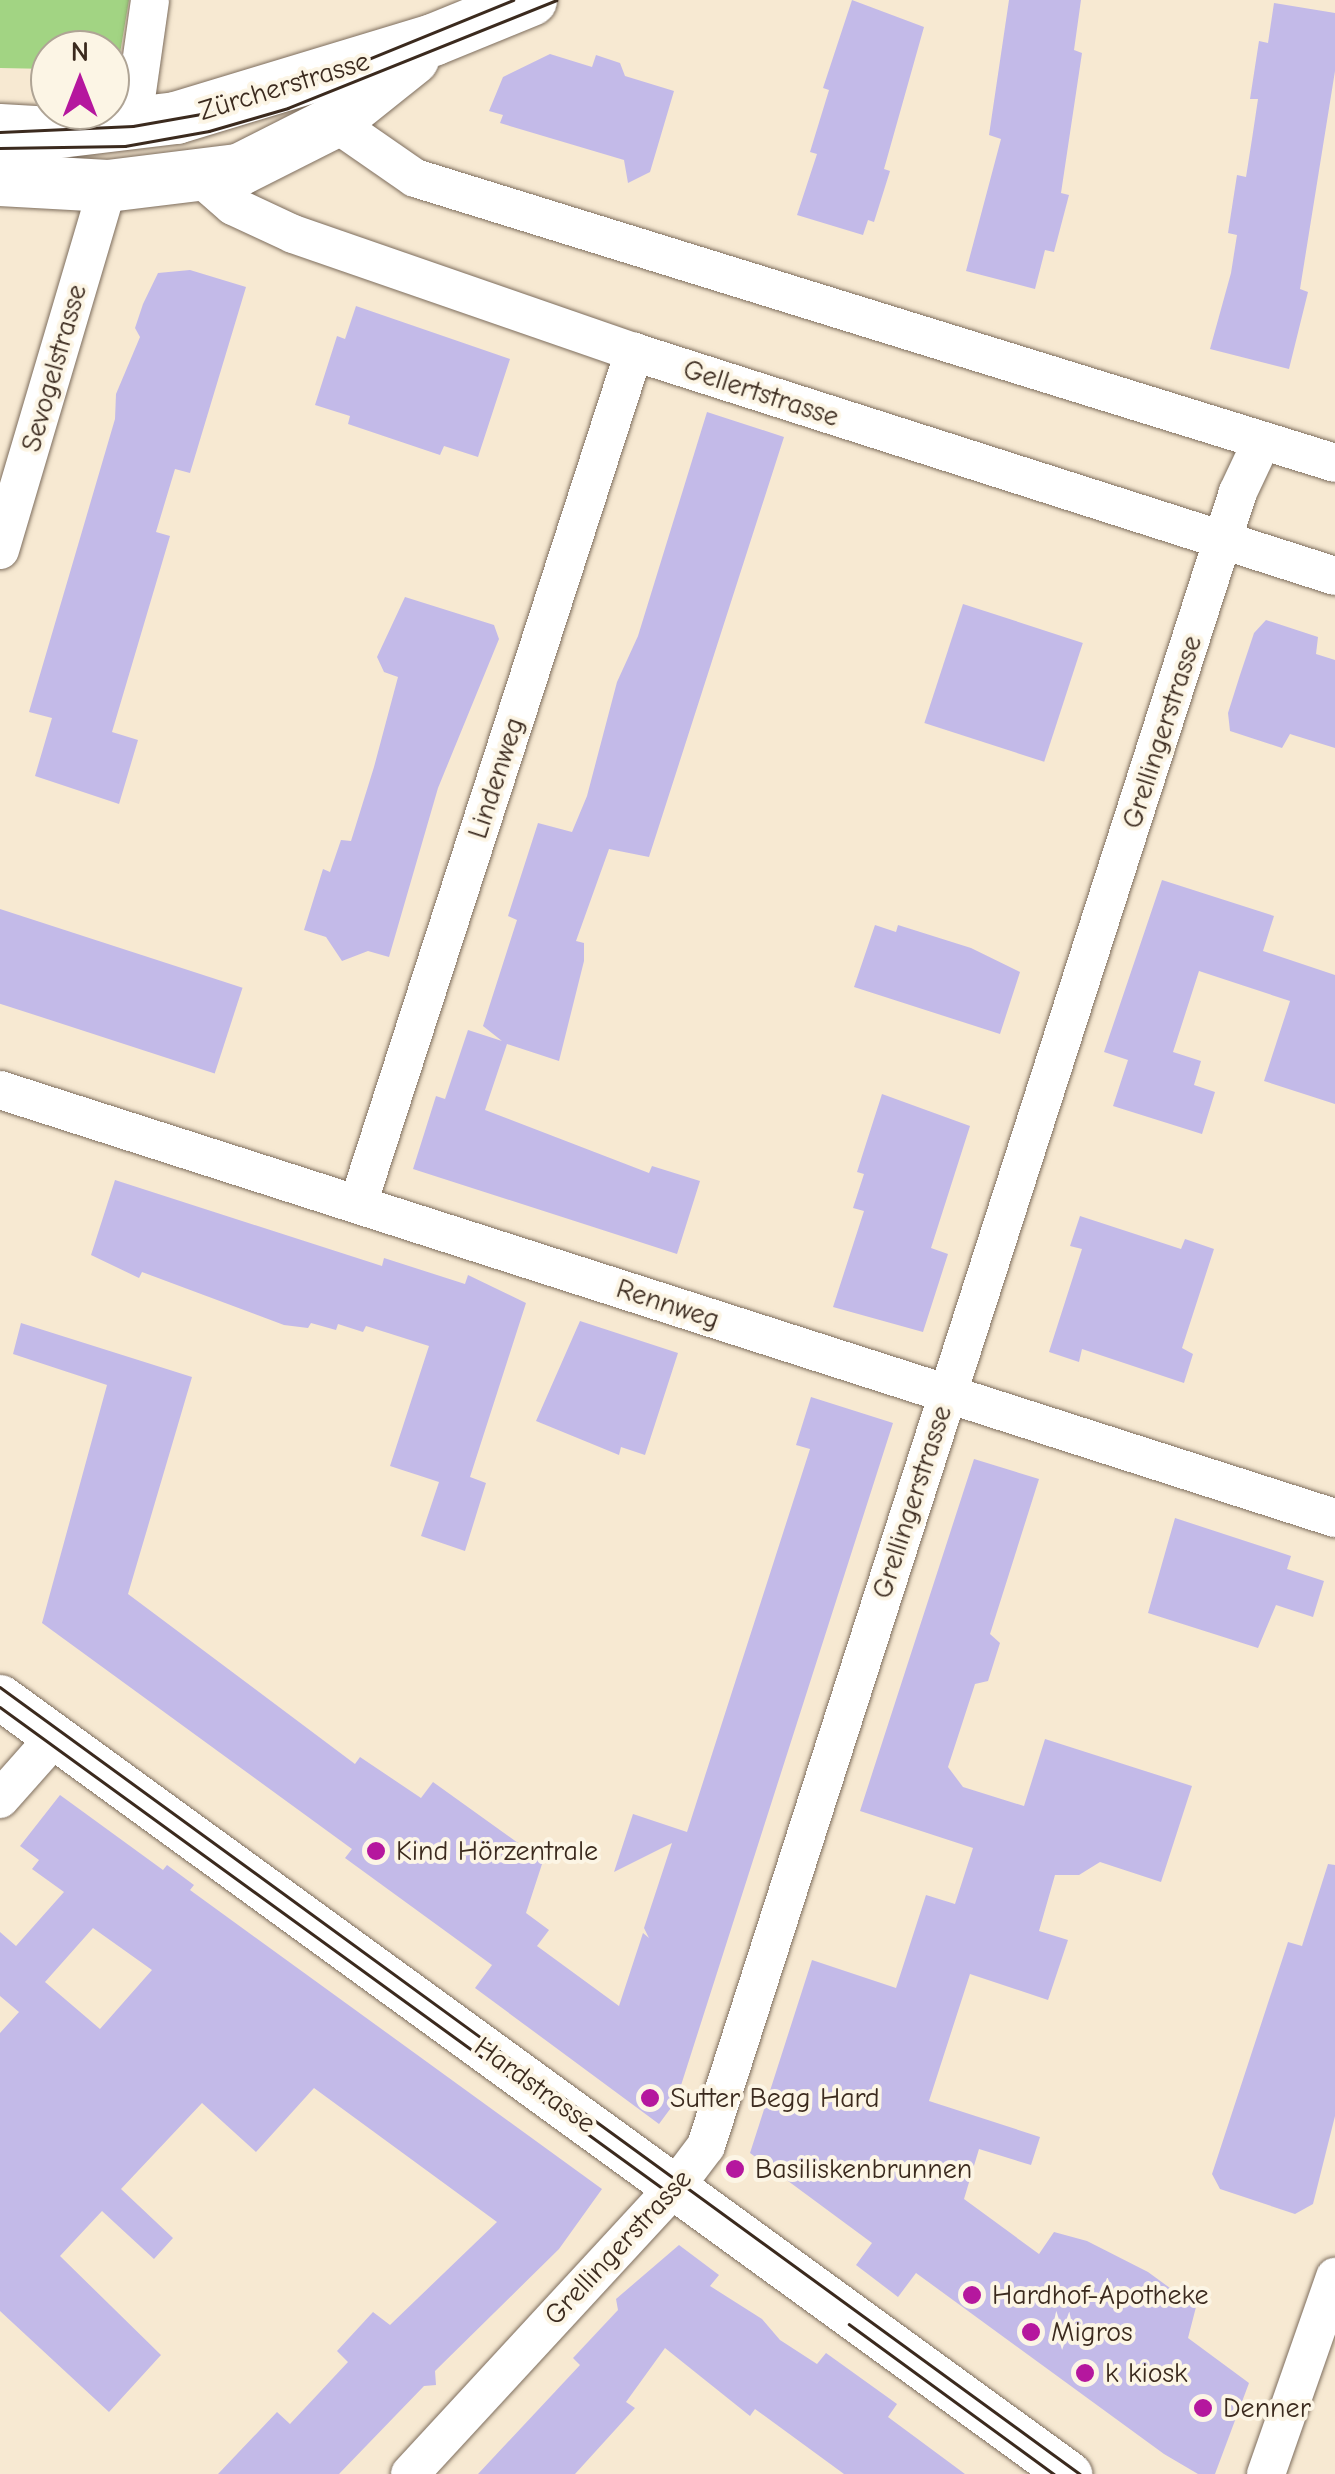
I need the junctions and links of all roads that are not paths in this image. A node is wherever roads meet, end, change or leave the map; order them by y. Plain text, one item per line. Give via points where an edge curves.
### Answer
1 (150, 0) edge
2 (531, 0) edge
3 (434, 40) junction
4 (272, 92) junction
5 (220, 106) junction
6 (334, 122) junction
7 (132, 127) junction
8 (0, 130) edge
9 (202, 179) junction
10 (0, 180) edge
11 (108, 186) junction
12 (634, 352) junction
13 (1262, 441) junction
14 (1335, 463) edge
15 (1224, 541) junction
16 (0, 550) edge
17 (1335, 576) edge
18 (0, 1090) edge
19 (358, 1204) junction
20 (946, 1394) junction
21 (1335, 1518) edge
22 (0, 1697) edge
23 (55, 1737) junction
24 (0, 1800) edge
25 (675, 2188) junction
26 (1335, 2277) edge
27 (410, 2474) edge
28 (1069, 2474) edge
29 (1266, 2474) edge

1 - 7 street
2 - 3 main road, Zürcherstrasse
3 - 4 main road, Zürcherstrasse
3 - 6 main road, Zürcherstrasse
4 - 5 main road, Zürcherstrasse
4 - 6 main road via 305,102
5 - 7 main road, Zürcherstrasse
5 - 9 main road via 204,146
6 - 9 main road, Zürcherstrasse via 274,157
6 - 13 street via 414,178
7 - 8 main road, Zürcherstrasse
7 - 9 main road
7 - 11 main road
9 - 11 main road, Zürcherstrasse
9 - 12 street, Gellertstrasse via 259,221
10 - 11 main road, Zürcherstrasse
11 - 16 street, Sevogelstrasse
12 - 15 street, Gellertstrasse
12 - 19 street, Lindenweg
13 - 14 street
13 - 15 street, Grellingerstrasse
15 - 17 street, Gellertstrasse
15 - 20 street, Grellingerstrasse
18 - 19 street, Rennweg
19 - 20 street, Rennweg
20 - 21 street, Rennweg
20 - 25 street, Grellingerstrasse via 706,2146
22 - 23 street, Hardstrasse
23 - 24 street
23 - 25 street, Hardstrasse
25 - 27 street, Grellingerstrasse
25 - 28 street, Hardstrasse
26 - 29 street

